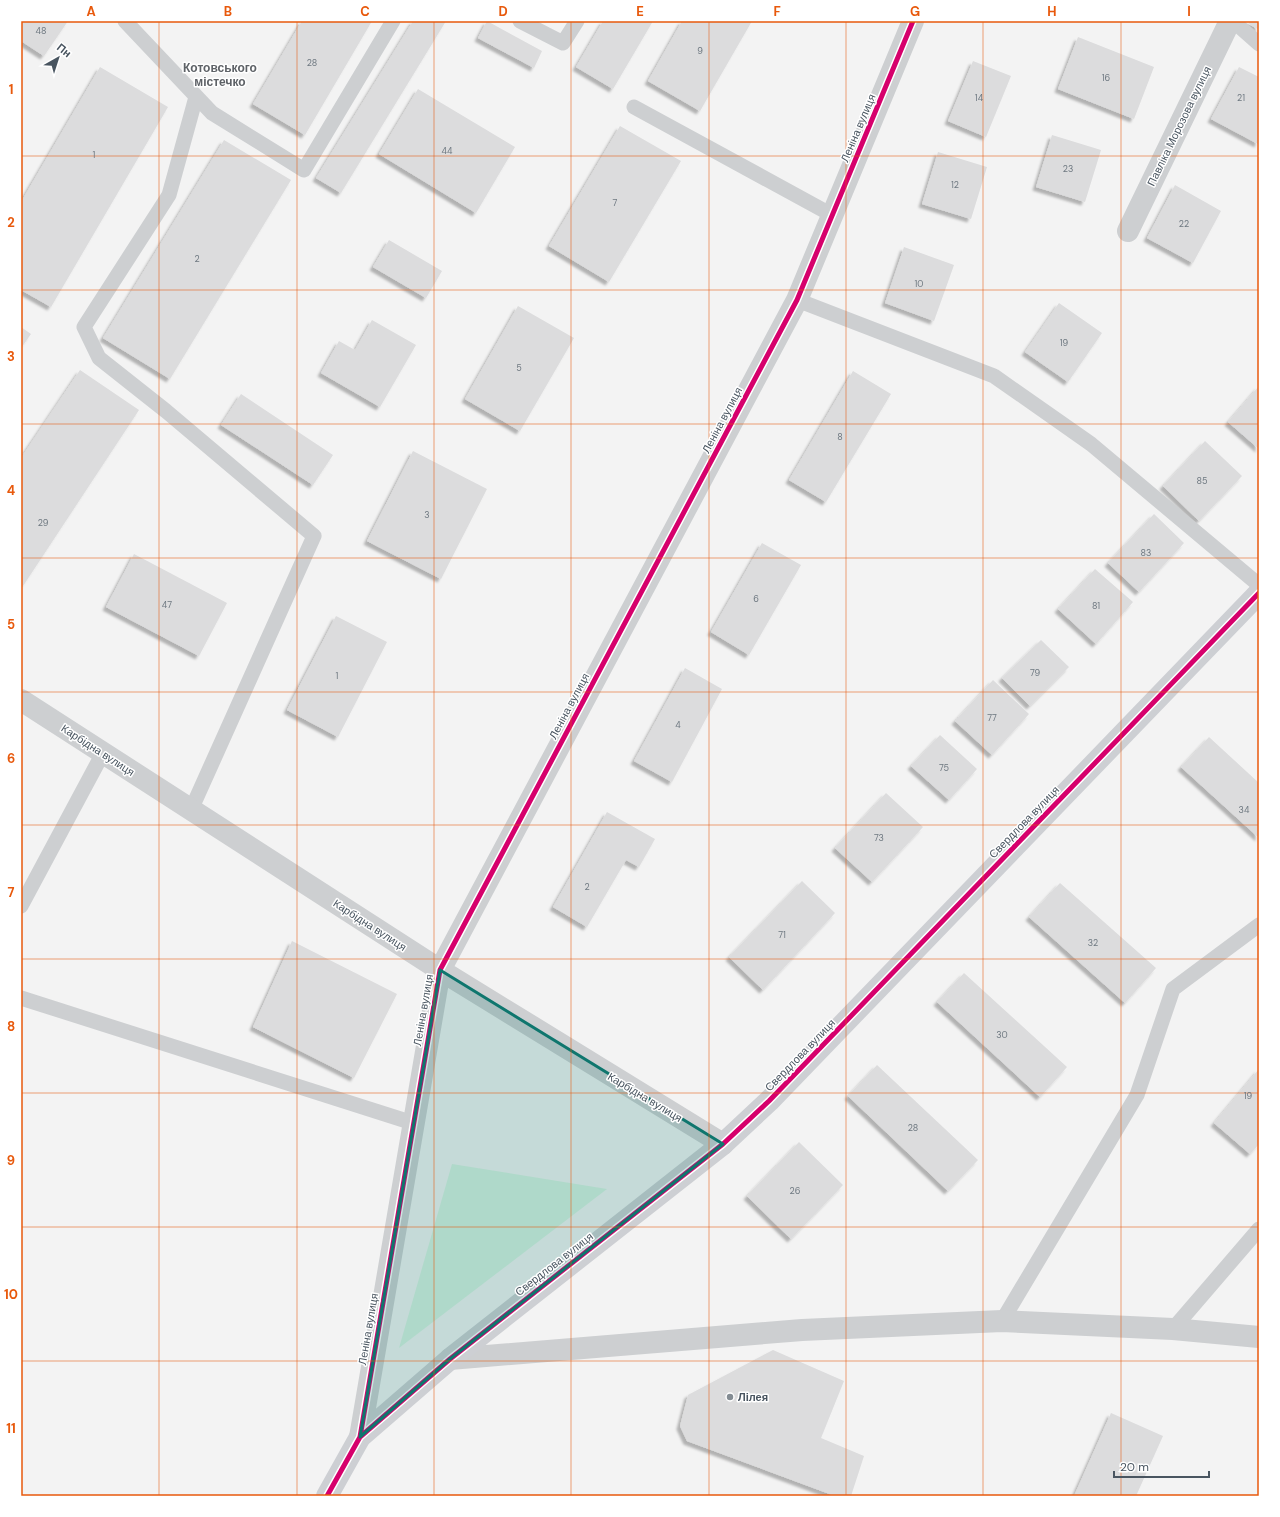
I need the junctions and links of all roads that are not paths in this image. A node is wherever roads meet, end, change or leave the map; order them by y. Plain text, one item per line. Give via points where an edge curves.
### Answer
1 (393, 21) edge
2 (520, 21) edge
3 (577, 21) edge
4 (913, 21) edge
5 (1231, 21) edge
6 (125, 22) edge
7 (1259, 44) edge
8 (196, 97) junction
9 (634, 108) dead end
10 (832, 215) junction
11 (1128, 231) dead end
12 (797, 300) junction
13 (1259, 585) edge
14 (1259, 593) edge
15 (21, 700) edge
16 (103, 753) junction
17 (191, 810) junction
18 (21, 906) edge
19 (1259, 925) edge
20 (440, 970) junction
21 (21, 998) edge
22 (413, 1123) junction
23 (723, 1144) junction
24 (1259, 1229) edge
25 (1002, 1321) junction
26 (1173, 1329) junction
27 (1259, 1337) edge
28 (450, 1359) junction
29 (360, 1437) junction
30 (327, 1496) edge

1 - 8 lane via 304,170 212,113
2 - 3 lane via 563,43
4 - 10 street, Леніна вулиця
5 - 7 lane
5 - 11 street, Павліка Морозова вулиця
6 - 8 lane
8 - 17 lane via 169,195 84,327 100,358 314,536
9 - 10 lane
10 - 12 street, Леніна вулиця
12 - 13 lane via 994,376 1091,444
12 - 20 street, Леніна вулиця
14 - 23 street, Свердлова вулиця via 769,1101
15 - 16 street, Карбідна вулиця
16 - 17 street, Карбідна вулиця
16 - 18 lane
17 - 20 street, Карбідна вулиця
19 - 25 lane via 1173,989 1137,1095
20 - 22 street, Леніна вулиця
20 - 23 street, Карбідна вулиця
21 - 22 lane
22 - 29 street, Леніна вулиця
23 - 28 street, Свердлова вулиця
24 - 26 lane
25 - 26 street
25 - 28 street via 802,1330
26 - 27 street
28 - 29 street, Свердлова вулиця
29 - 30 street, Свердлова вулиця

